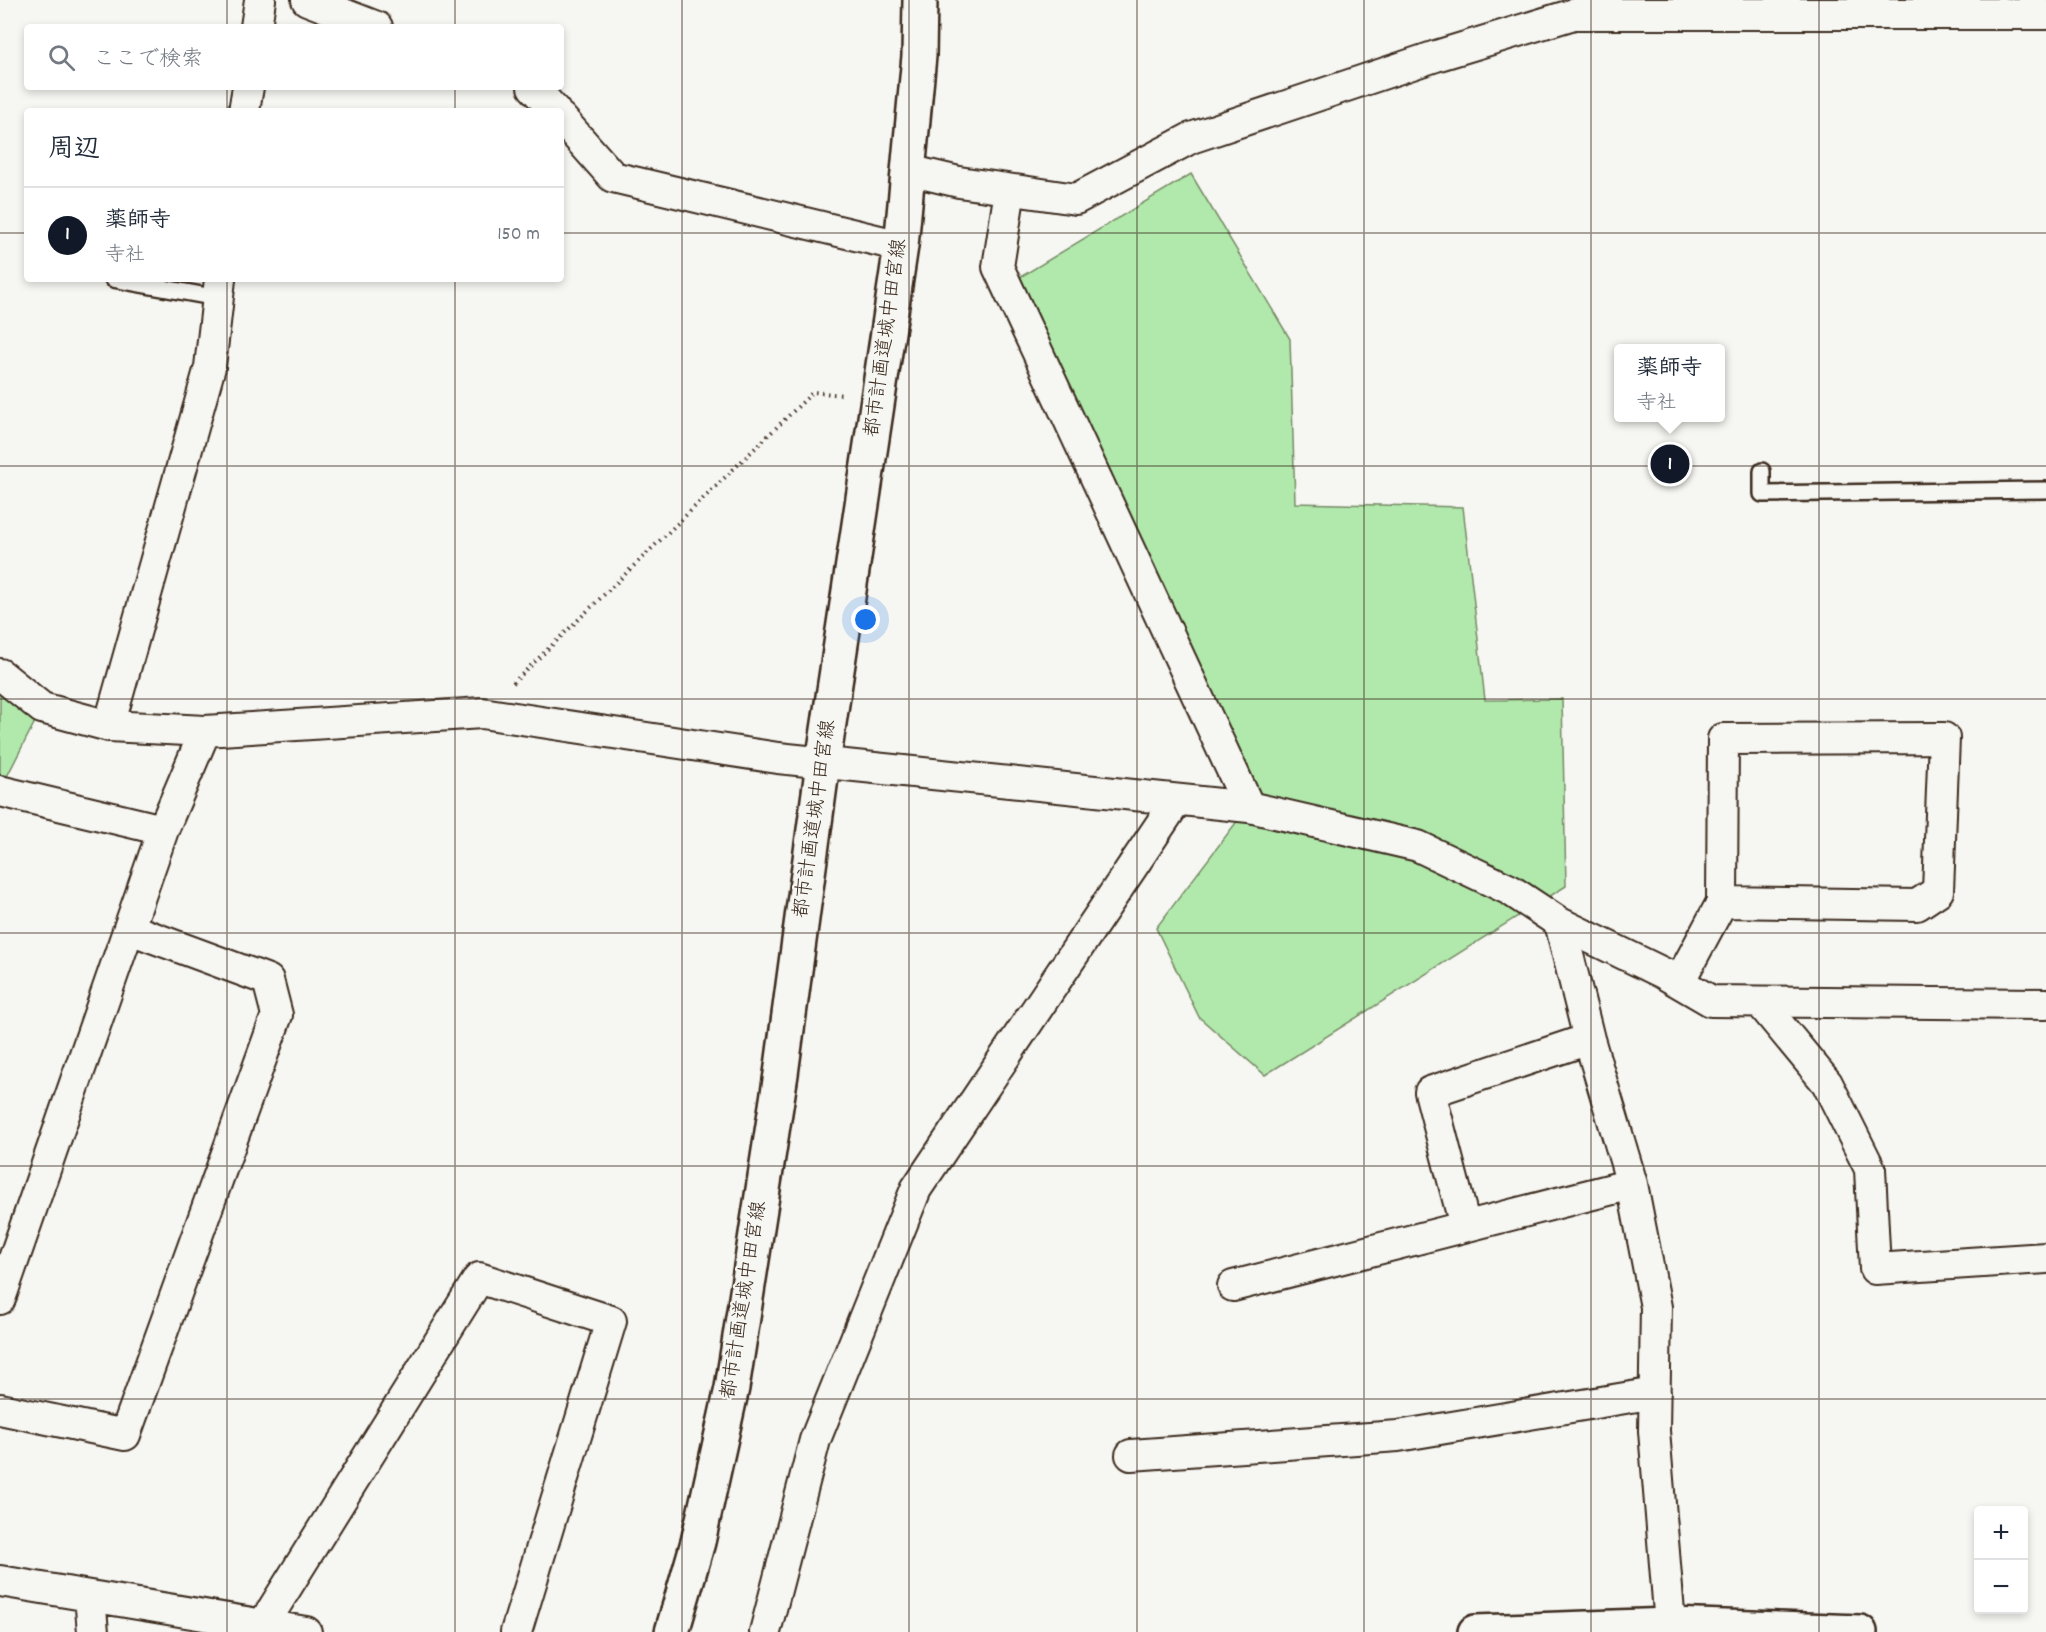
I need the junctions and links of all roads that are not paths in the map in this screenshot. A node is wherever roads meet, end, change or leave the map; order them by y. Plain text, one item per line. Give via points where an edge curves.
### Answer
1 (260, 0) edge
2 (307, 0) edge
3 (920, 0) edge
4 (1873, 7) edge
5 (2046, 14) edge
6 (256, 24) edge
7 (369, 24) edge
8 (248, 90) edge
9 (536, 90) edge
10 (244, 108) edge
11 (552, 108) edge
12 (564, 121) edge
13 (909, 170) junction
14 (1010, 190) junction
15 (901, 246) junction
16 (145, 282) edge
17 (219, 289) edge
18 (1762, 471) dead end
19 (2046, 490) edge
20 (0, 674) edge
21 (109, 726) junction
22 (205, 731) junction
23 (823, 763) junction
24 (0, 791) edge
25 (1177, 800) junction
26 (1249, 807) junction
27 (163, 830) junction
28 (1722, 902) junction
29 (1560, 923) junction
30 (130, 929) junction
31 (1679, 982) junction
32 (1760, 1002) junction
33 (2046, 1004) edge
34 (1589, 1039) junction
35 (1632, 1184) junction
36 (1465, 1226) junction
37 (2046, 1258) edge
38 (1233, 1286) dead end
39 (0, 1299) edge
40 (1655, 1393) junction
41 (0, 1409) edge
42 (1131, 1455) dead end
43 (0, 1581) edge
44 (90, 1596) junction
45 (1670, 1624) junction
46 (263, 1629) edge
47 (1763, 1629) edge
48 (1567, 1630) edge
49 (93, 1632) edge
50 (306, 1632) edge
51 (516, 1632) edge
52 (672, 1632) edge
53 (765, 1632) edge
54 (1475, 1632) edge
55 (1860, 1632) edge

1 - 6 street
2 - 7 street
3 - 13 street, 都市計画道城中田宮線
4 - 5 street
4 - 14 street via 1574,14 1191,138 1076,199
8 - 10 street
9 - 11 street
12 - 15 street via 613,177
13 - 14 street
13 - 15 street, 都市計画道城中田宮線
14 - 26 street via 998,267
15 - 23 street, 都市計画道城中田宮線
16 - 17 lane
17 - 21 street via 210,367
18 - 19 lane via 1762,494
20 - 21 street via 42,708
21 - 22 street
22 - 23 street via 482,713
22 - 27 street
23 - 25 street
23 - 52 street, 都市計画道城中田宮線 via 781,1074 732,1388 698,1542
24 - 27 street
25 - 26 street
25 - 53 street via 916,1189 815,1440
26 - 29 street via 1418,846 1510,890
27 - 30 street
28 - 28 street via 1723,739 1944,738 1938,891 1917,904
28 - 31 street
29 - 31 street
29 - 34 street
30 - 39 street
30 - 41 street via 268,980 278,1015 125,1435
31 - 32 street via 1712,1000
32 - 33 street
32 - 37 street via 1827,1083 1870,1169 1875,1269
34 - 35 street
34 - 36 street via 1430,1092
35 - 36 street
35 - 40 street via 1656,1307
36 - 38 street
40 - 42 street via 1398,1436
40 - 45 street via 1654,1431
43 - 44 street
44 - 46 street
44 - 49 street
45 - 47 street
45 - 48 street
46 - 50 street
46 - 51 street via 479,1278 611,1321
47 - 55 street
48 - 54 street

